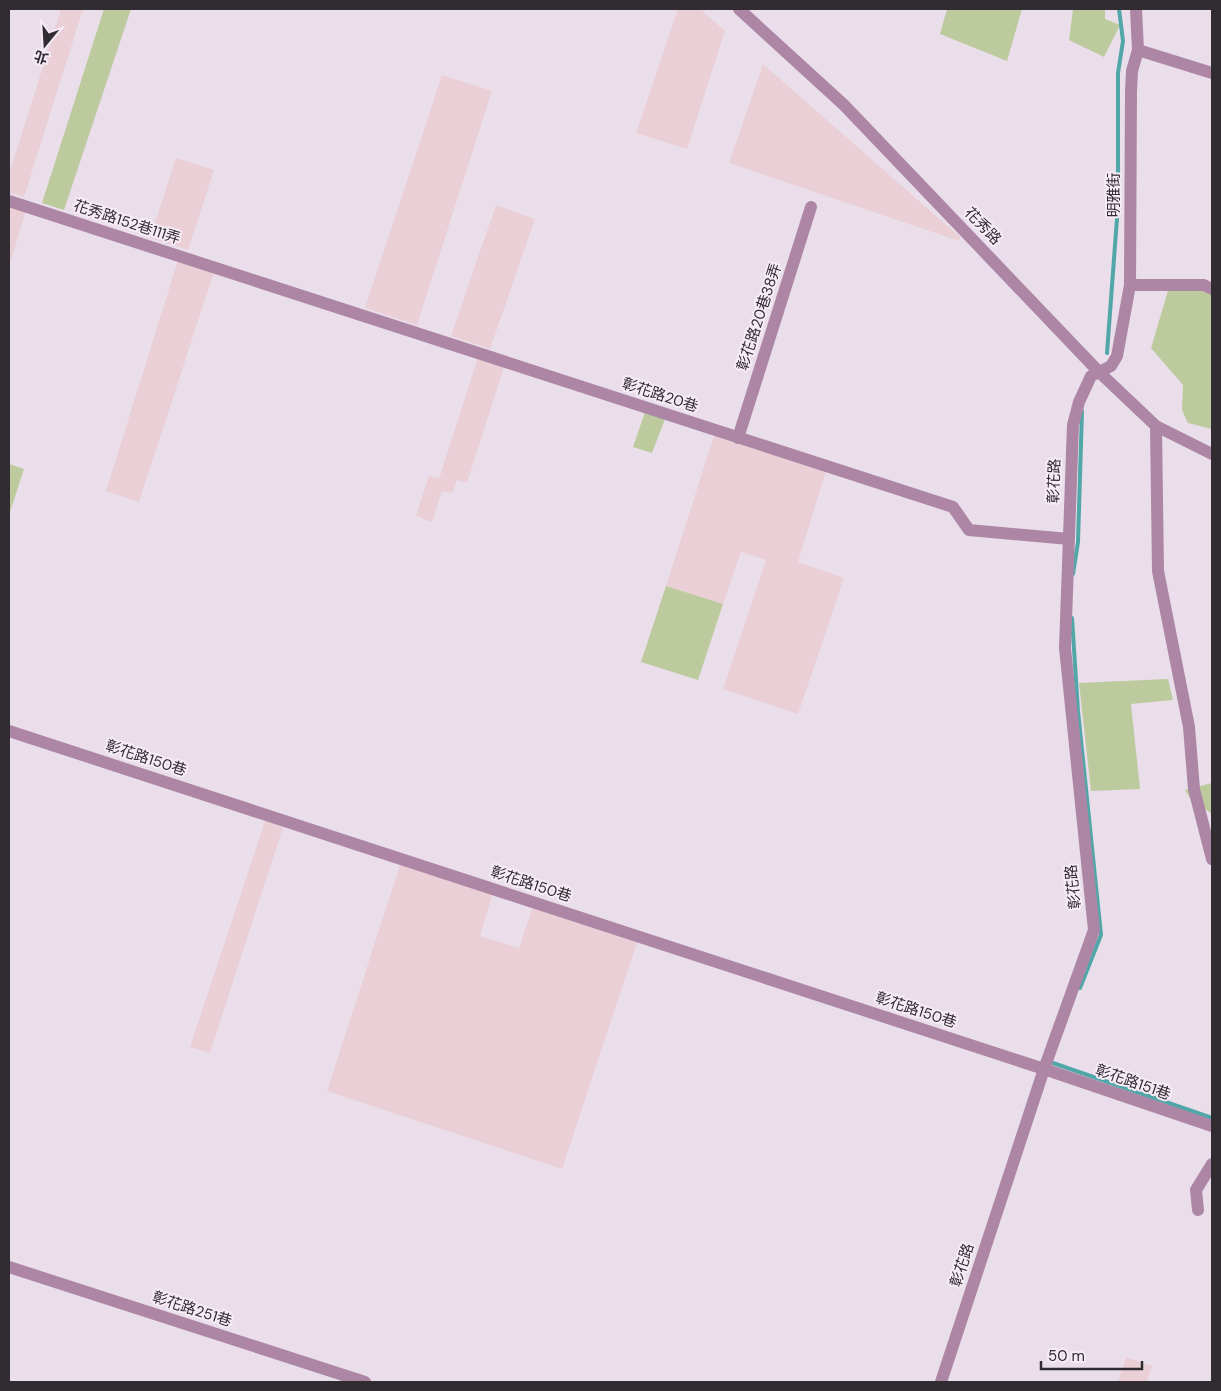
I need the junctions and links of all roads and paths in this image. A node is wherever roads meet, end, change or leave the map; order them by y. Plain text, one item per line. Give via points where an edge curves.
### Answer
1 (738, 9) edge
2 (1136, 9) edge
3 (1138, 50) junction
4 (1212, 73) edge
5 (9, 201) edge
6 (811, 207) dead end
7 (236, 275) joint
8 (1130, 285) junction
9 (1212, 289) edge
10 (1099, 372) junction
11 (1156, 426) junction
12 (738, 438) junction
13 (1212, 454) edge
14 (1069, 540) junction
15 (9, 731) edge
16 (1212, 859) edge
17 (1044, 1069) junction
18 (1212, 1126) edge
19 (1212, 1164) edge
20 (1198, 1210) dead end
21 (9, 1267) edge
22 (366, 1382) edge
23 (941, 1382) edge

1 - 10 street, 花秀路 via 844,105
2 - 3 street, 明雅街
3 - 4 street
3 - 8 street, 明雅街 via 1131,92
5 - 7 street, 花秀路152巷111弄
6 - 12 street, 彰花路20巷38弄
7 - 12 street, 彰花路20巷
8 - 9 street via 1204,285
8 - 10 street, 明雅街 via 1117,356 1111,366
10 - 11 street, 花秀路
10 - 14 street, 彰花路 via 1091,376 1073,425
11 - 13 street, 花秀路
11 - 16 street via 1158,571 1189,727 1194,789
12 - 14 street, 彰花路20巷 via 953,507 969,530
14 - 17 street, 彰花路 via 1065,648 1094,930
15 - 17 street, 彰花路150巷
17 - 18 street, 彰花路151巷
17 - 23 street, 彰花路
19 - 20 street via 1196,1190
21 - 22 street, 彰花路251巷

